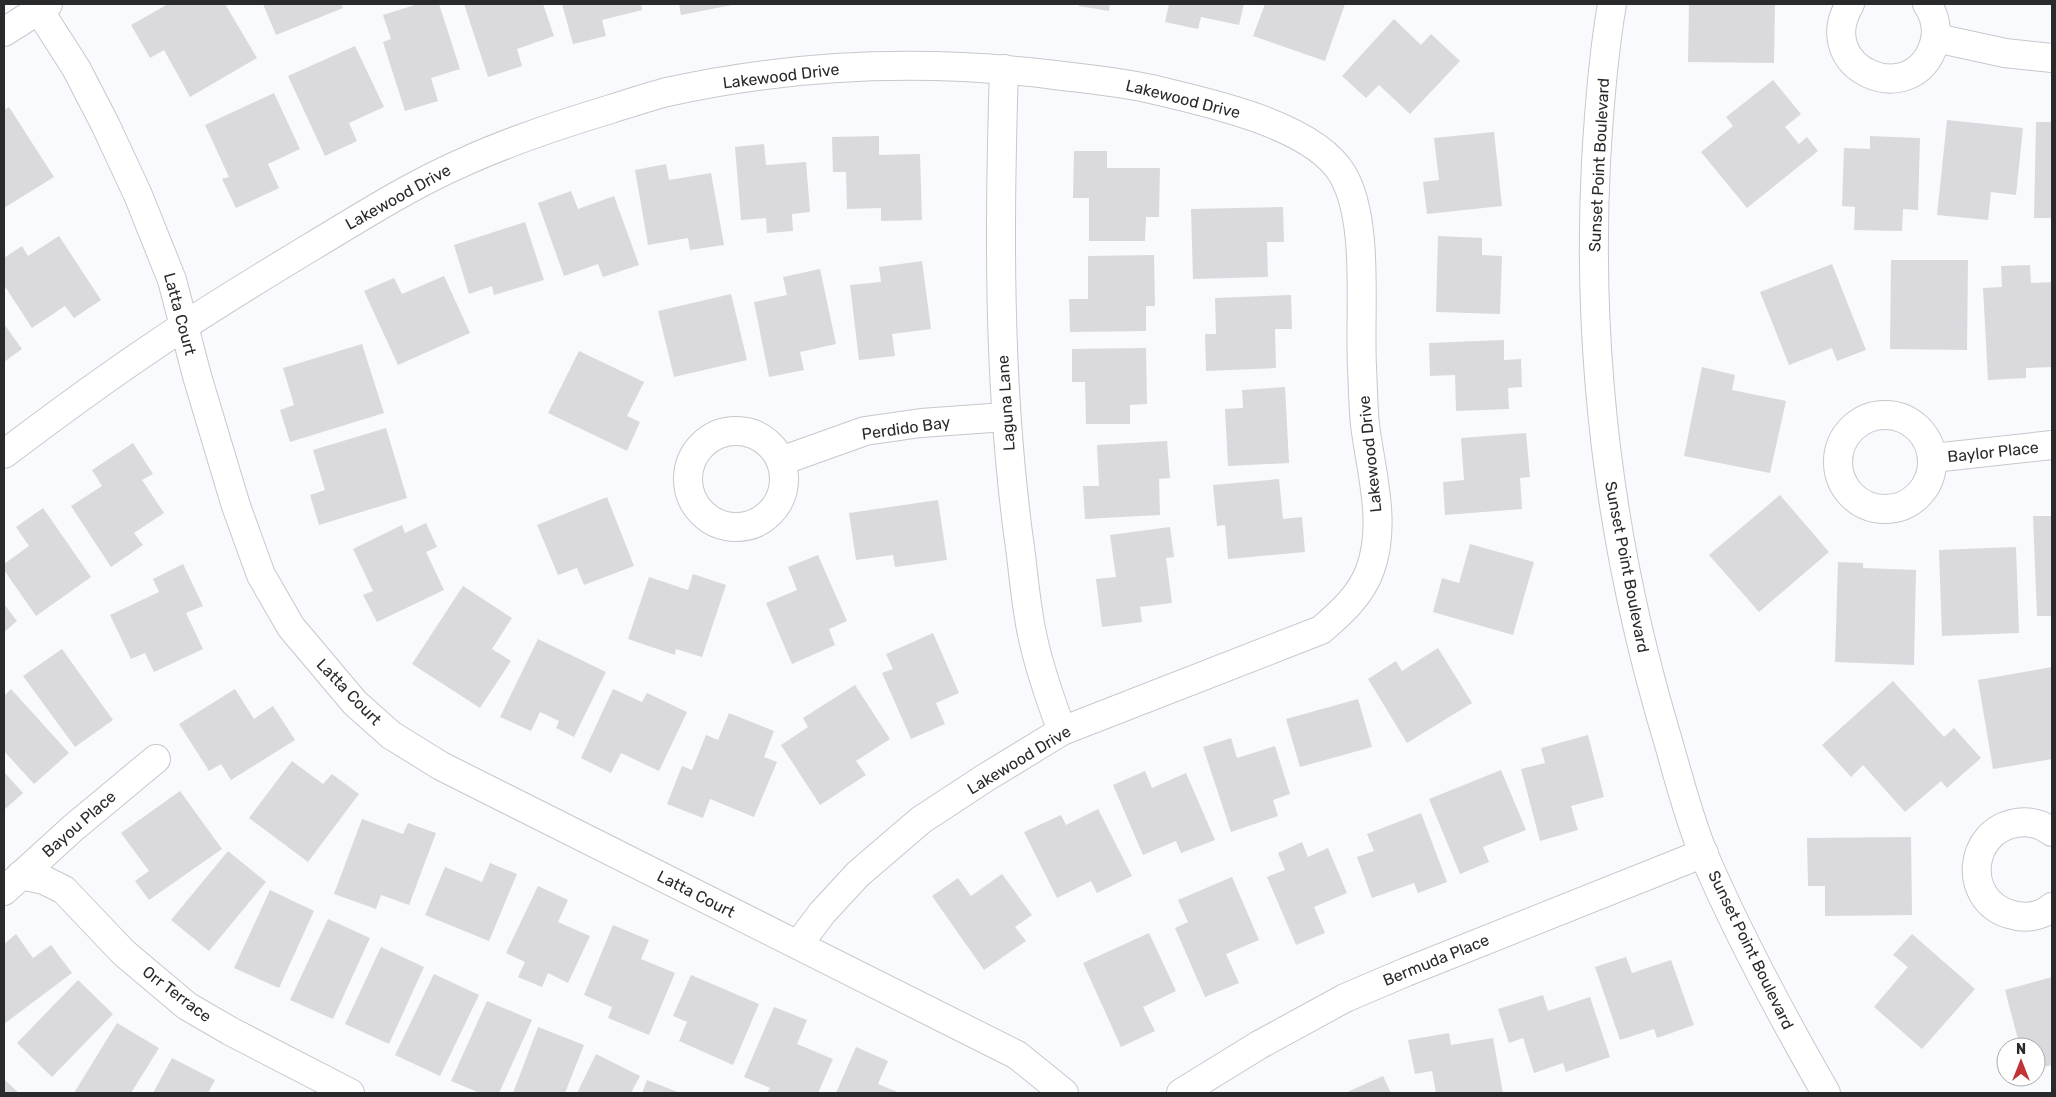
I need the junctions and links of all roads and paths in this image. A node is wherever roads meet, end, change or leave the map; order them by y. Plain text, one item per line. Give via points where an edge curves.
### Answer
1 (1612, 4) edge
2 (1850, 4) edge
3 (1927, 4) edge
4 (40, 6) edge
5 (4, 32) edge
6 (1936, 38) junction
7 (2052, 58) edge
8 (1004, 69) junction
9 (184, 326) junction
10 (1005, 417) junction
11 (2052, 446) edge
12 (4, 454) edge
13 (1933, 458) dead end
14 (781, 461) dead end
15 (1062, 731) junction
16 (156, 759) dead end
17 (2052, 832) edge
18 (1704, 853) junction
19 (12, 883) edge
20 (2052, 907) edge
21 (798, 945) junction
22 (350, 1093) edge
23 (1064, 1093) edge
24 (1181, 1093) edge
25 (1826, 1093) edge

1 - 18 street, Sunset Point Boulevard via 1598,126 1593,215 1594,320 1602,423 1614,515 1650,683
2 - 6 street via 1841,26 1841,40 1855,66 1868,74 1882,79 1911,74 1927,58
3 - 6 street via 1936,24
4 - 5 street
4 - 9 street, Latta Court via 76,68 138,195 172,280
6 - 7 street via 2005,53
8 - 9 street, Lakewood Drive via 946,65 794,72 664,93 582,118 523,137 460,163 387,201
8 - 10 street, Laguna Lane via 1002,329
8 - 15 street, Lakewood Drive via 1124,83 1215,104 1288,130 1316,147 1342,171 1354,200 1360,237 1360,340 1365,420 1378,515 1377,544 1370,570 1358,592 1344,610 1321,630
9 - 12 street, Lakewood Drive
9 - 21 street, Latta Court via 236,506 261,575 291,627 355,703 391,735 440,766
10 - 14 street, Perdido Bay via 865,431
10 - 15 street, Laguna Lane via 1031,632 1044,684
11 - 13 street, Baylor Place
15 - 21 street, Lakewood Drive via 921,820 858,874 822,912
16 - 19 street, Bayou Place
17 - 20 street via 2035,823 2022,822 1997,830 1980,850 1976,875 1980,890 2002,912 2017,917 2032,916
18 - 24 street, Bermuda Place via 1345,998
18 - 25 street, Sunset Point Boulevard via 1783,1017
19 - 22 street, Orr Terrace via 44,880 64,890 124,953 187,1006
21 - 23 street, Latta Court via 1017,1055

